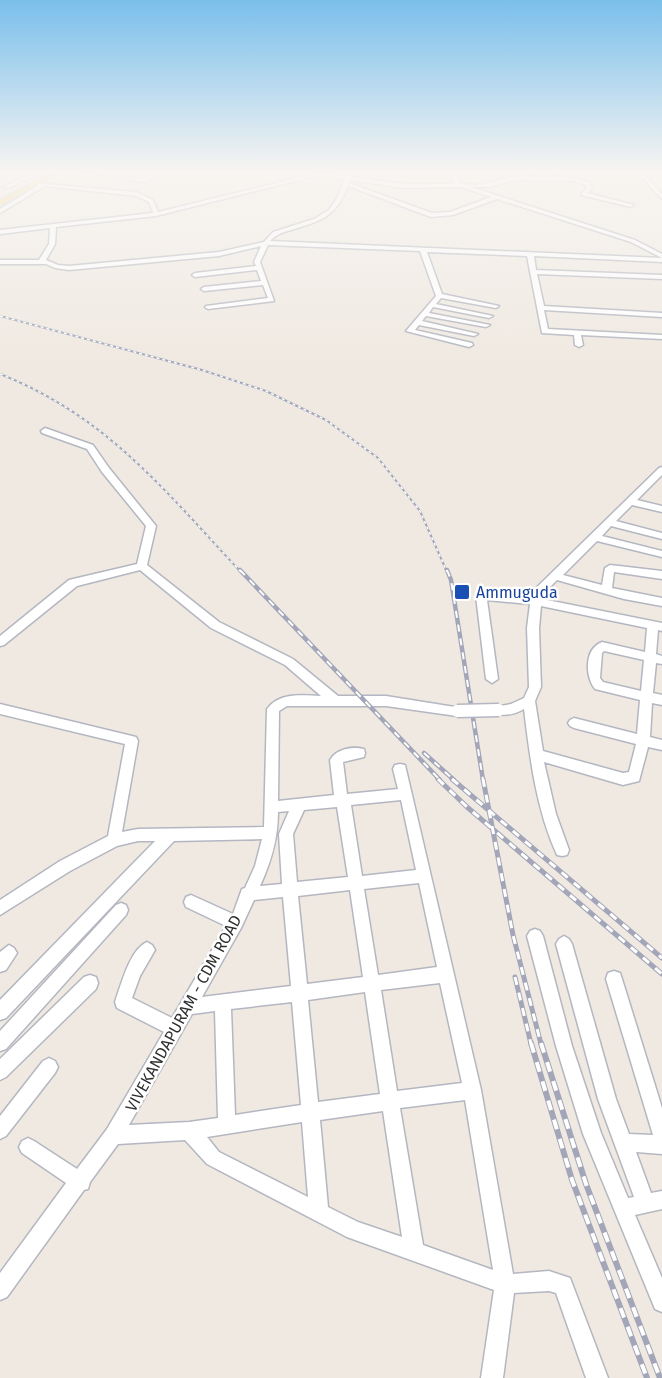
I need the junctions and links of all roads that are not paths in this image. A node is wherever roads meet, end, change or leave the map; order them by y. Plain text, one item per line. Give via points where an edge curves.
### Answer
1 (52, 236) edge
2 (272, 236) edge
3 (618, 236) edge
4 (268, 243) junction
5 (423, 250) junction
6 (530, 254) junction
7 (661, 257) edge
8 (42, 261) junction
9 (0, 262) edge
10 (259, 268) junction
11 (534, 272) junction
12 (650, 273) junction
13 (195, 274) dead end
14 (662, 277) edge
15 (266, 283) junction
16 (656, 288) dead end
17 (204, 289) dead end
18 (439, 296) junction
19 (432, 305) junction
20 (496, 306) dead end
21 (208, 307) dead end
22 (540, 308) junction
23 (424, 314) junction
24 (662, 315) edge
25 (489, 316) dead end
26 (417, 322) junction
27 (486, 325) dead end
28 (577, 333) junction
29 (474, 334) dead end
30 (662, 337) edge
31 (469, 345) dead end
32 (579, 345) dead end
33 (45, 431) dead end
34 (662, 470) edge
35 (657, 481) edge
36 (632, 502) junction
37 (662, 509) edge
38 (610, 523) junction
39 (662, 536) edge
40 (595, 537) junction
41 (662, 554) edge
42 (142, 566) junction
43 (662, 575) edge
44 (555, 576) junction
45 (606, 590) junction
46 (534, 601) junction
47 (662, 602) edge
48 (658, 626) edge
49 (0, 642) edge
50 (656, 659) edge
51 (492, 679) dead end
52 (646, 696) junction
53 (335, 700) junction
54 (662, 700) edge
55 (529, 701) junction
56 (0, 709) edge
57 (574, 723) dead end
58 (643, 740) junction
59 (662, 745) edge
60 (358, 753) dead end
61 (537, 755) junction
62 (400, 769) dead end
63 (406, 794) junction
64 (342, 800) junction
65 (299, 805) junction
66 (273, 807) junction
67 (271, 833) junction
68 (170, 835) junction
69 (114, 840) junction
70 (562, 850) dead end
71 (424, 876) junction
72 (357, 883) junction
73 (289, 891) junction
74 (247, 894) junction
75 (191, 902) dead end
76 (0, 908) edge
77 (121, 910) dead end
78 (236, 922) junction
79 (76, 931) junction
80 (535, 936) dead end
81 (90, 942) junction
82 (564, 944) dead end
83 (147, 950) dead end
84 (446, 974) junction
85 (614, 979) dead end
86 (90, 983) dead end
87 (372, 984) junction
88 (298, 992) junction
89 (223, 1001) junction
90 (188, 1007) junction
91 (0, 1012) edge
92 (175, 1029) junction
93 (0, 1043) edge
94 (49, 1067) dead end
95 (0, 1071) edge
96 (472, 1090) junction
97 (391, 1100) junction
98 (310, 1112) junction
99 (227, 1125) junction
100 (0, 1130) edge
101 (189, 1131) junction
102 (113, 1135) junction
103 (662, 1137) edge
104 (622, 1142) junction
105 (662, 1145) edge
106 (28, 1146) dead end
107 (81, 1182) junction
108 (646, 1204) edge
109 (320, 1212) junction
110 (414, 1252) junction
111 (505, 1284) junction
112 (0, 1290) edge
113 (662, 1302) edge
114 (492, 1378) edge
115 (597, 1378) edge

1 - 8 street
2 - 4 street
3 - 7 street
4 - 5 street
4 - 8 street via 219,254 69,268
4 - 10 street via 257,260
5 - 6 street
5 - 18 street
6 - 7 street
6 - 11 street
8 - 9 street
10 - 13 street
10 - 15 street
11 - 12 street
11 - 22 street
12 - 14 street
12 - 16 street
15 - 17 street
15 - 21 street via 270,301
18 - 19 street
18 - 20 street
19 - 23 street
19 - 25 street
22 - 24 street
22 - 28 street via 545,331
23 - 26 street
23 - 27 street
26 - 29 street
26 - 31 street via 411,332
28 - 30 street
28 - 32 street
33 - 42 street via 90,447 151,525
34 - 35 street
35 - 36 street
36 - 37 street
36 - 38 street
38 - 39 street
38 - 40 street
40 - 41 street
40 - 44 street
42 - 49 street via 73,583
42 - 53 street via 215,626 289,662
43 - 45 street via 610,568
44 - 45 street
44 - 46 street
45 - 47 street
46 - 48 street
46 - 51 street via 482,596
46 - 55 street via 536,672
48 - 50 street
50 - 52 street
50 - 52 street via 609,647 598,648 594,679 599,686
52 - 54 street
52 - 58 street
53 - 55 street, VIVEKANDAPURAM - CDM ROAD, bridge via 400,702 457,711 513,709
53 - 66 street, VIVEKANDAPURAM - CDM ROAD via 293,700 273,710
55 - 61 street
56 - 69 street via 132,741
57 - 58 street
58 - 59 street
58 - 61 street via 632,779
60 - 64 street via 336,760
61 - 70 street via 552,827
62 - 63 street
63 - 64 street
63 - 71 street
64 - 65 street
64 - 72 street
65 - 66 street
65 - 73 street via 286,834
66 - 67 street, VIVEKANDAPURAM - CDM ROAD
67 - 68 street
67 - 74 street, VIVEKANDAPURAM - CDM ROAD via 262,866
68 - 69 street
68 - 79 street
69 - 76 street
71 - 72 street
71 - 84 street
72 - 73 street
72 - 87 street
73 - 74 street
73 - 88 street
74 - 78 street, VIVEKANDAPURAM - CDM ROAD
75 - 78 street
77 - 81 street
78 - 90 street, VIVEKANDAPURAM - CDM ROAD
79 - 81 street
79 - 91 street
80 - 113 street via 592,1134
81 - 93 street
82 - 104 street
83 - 92 street via 133,972 123,1002
84 - 87 street
84 - 96 street
85 - 103 street
86 - 95 street
87 - 88 street
87 - 97 street
88 - 89 street
88 - 98 street
89 - 90 street
89 - 99 street
90 - 92 street, VIVEKANDAPURAM - CDM ROAD
92 - 102 street, VIVEKANDAPURAM - CDM ROAD
94 - 100 street
96 - 97 street
96 - 111 street
97 - 98 street
97 - 110 street
98 - 99 street
98 - 109 street
99 - 101 street
101 - 102 street
101 - 109 street via 213,1158
102 - 107 street, VIVEKANDAPURAM - CDM ROAD
104 - 105 street
104 - 108 street
106 - 107 street
107 - 112 street, VIVEKANDAPURAM - CDM ROAD
109 - 110 street via 354,1230
110 - 111 street
111 - 114 street
111 - 115 street via 549,1281 563,1285

